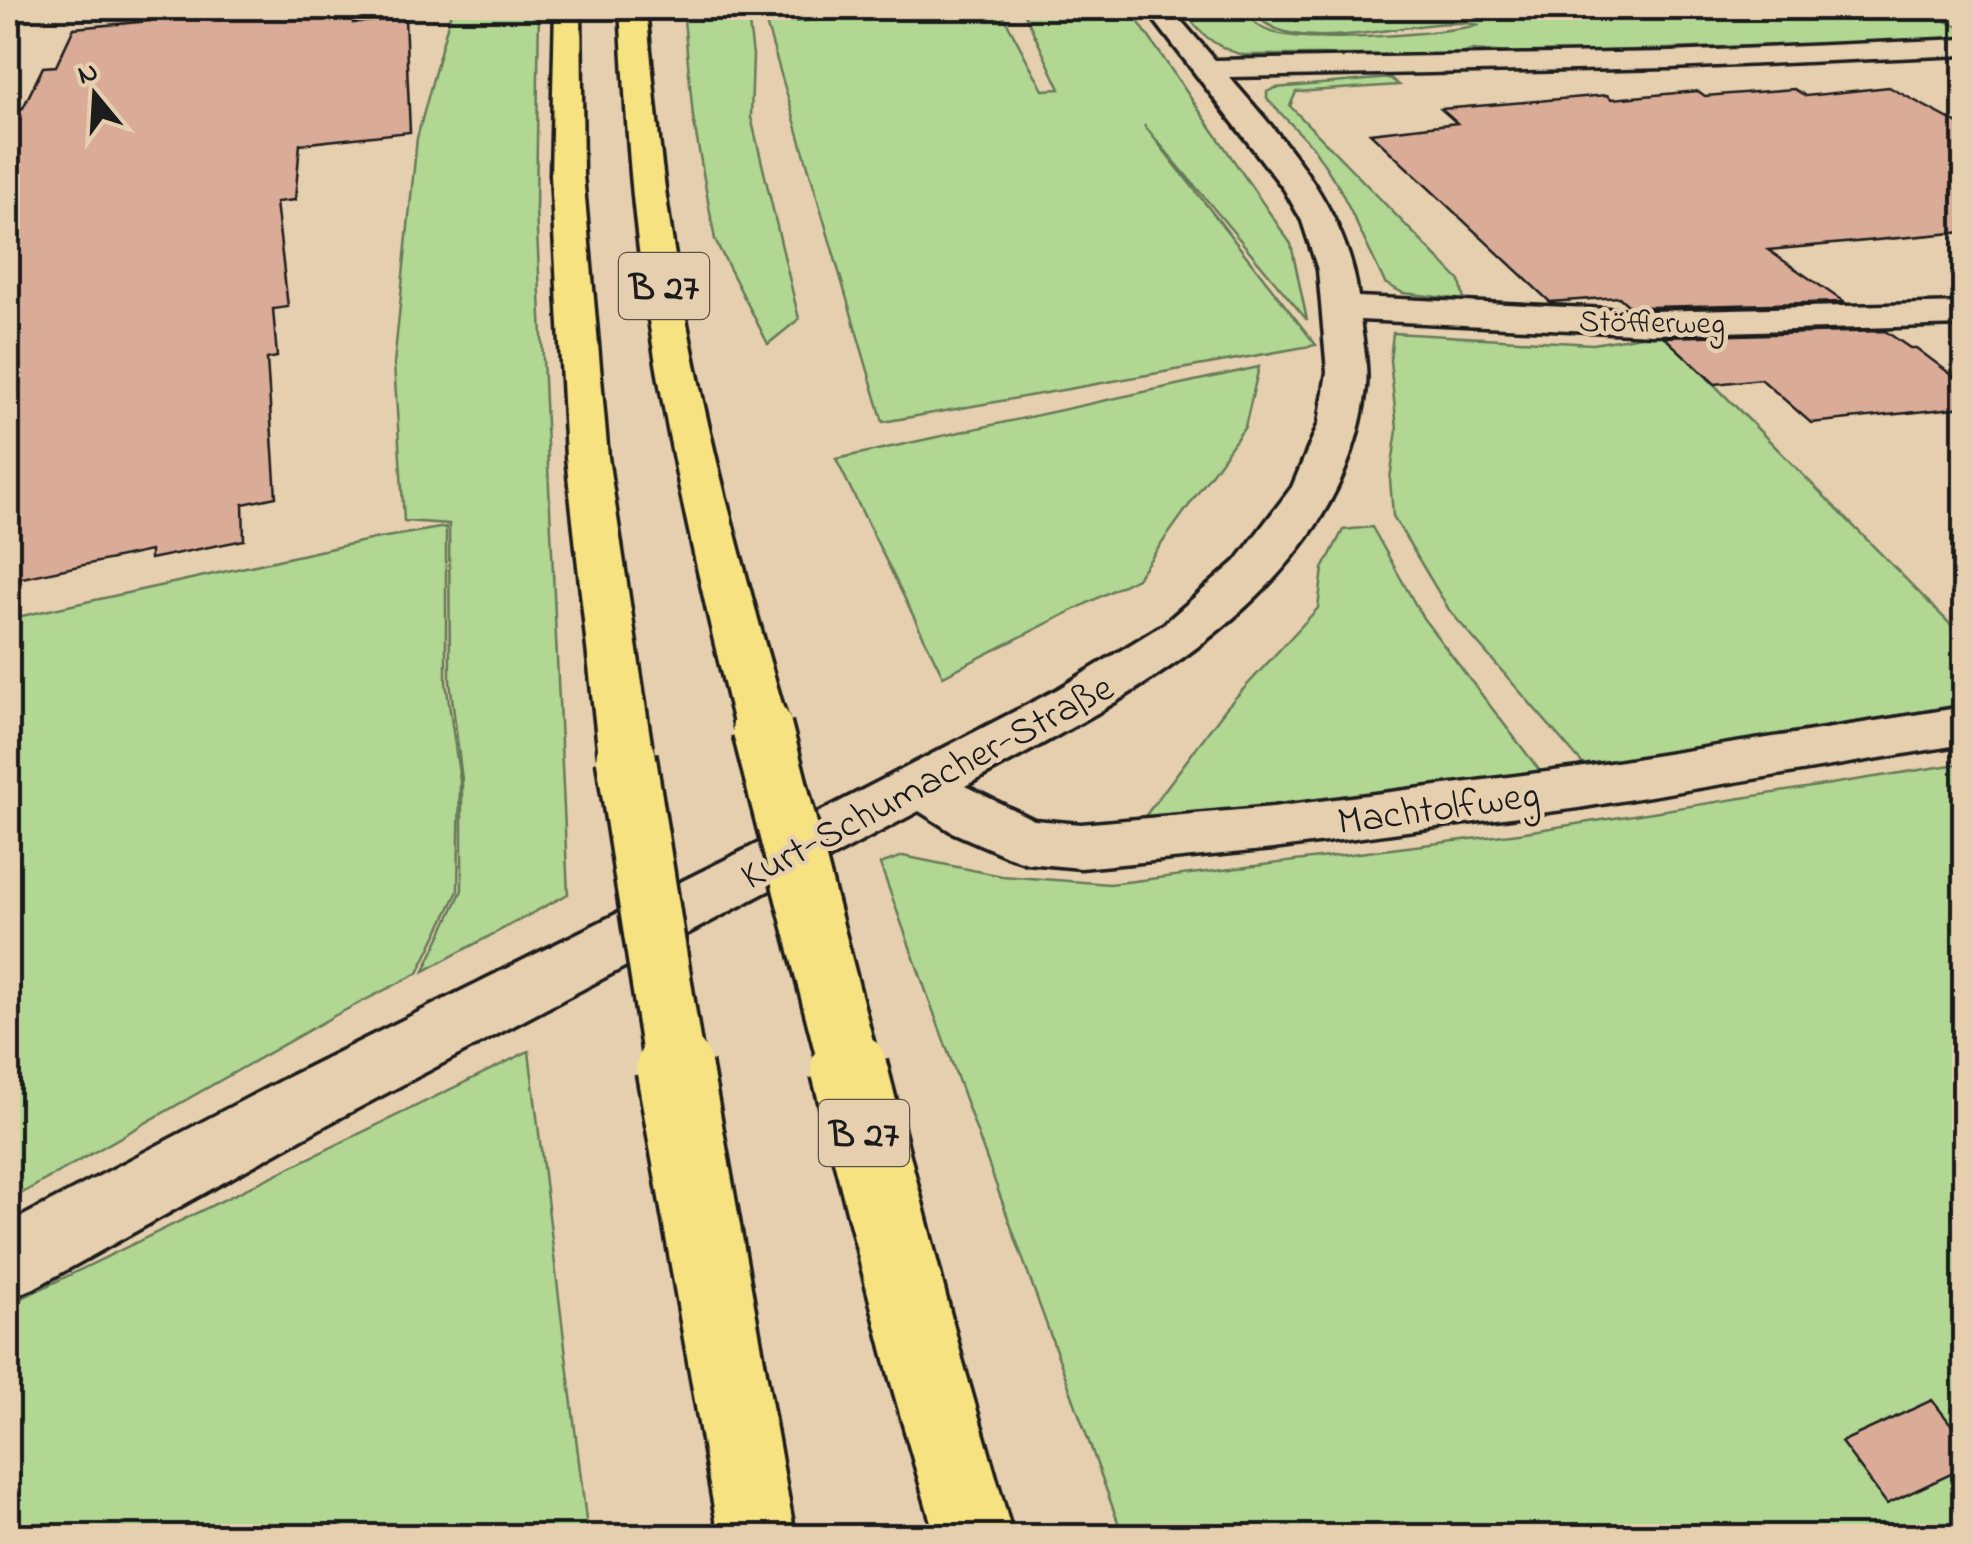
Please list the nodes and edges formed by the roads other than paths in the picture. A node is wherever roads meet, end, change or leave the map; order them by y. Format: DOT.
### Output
graph roads {
  1 [pos="568,8"];
  2 [pos="633,8"];
  3 [pos="1158,8"];
  4 [pos="1964,47"];
  5 [pos="1204,69"];
  6 [pos="1340,307"];
  7 [pos="1964,314"];
  8 [pos="1964,726"];
  9 [pos="922,786"];
  10 [pos="8,1263"];
  11 [pos="756,1536"];
  12 [pos="974,1536"];
  1 -- 11 [label="highway, B 27, bridge"];
  2 -- 12 [label="highway, B 27, bridge"];
  3 -- 5 [label="street, Kurt-Schumacher-Straße"];
  4 -- 5 [label="street"];
  5 -- 6 [label="street, Kurt-Schumacher-Straße"];
  6 -- 7 [label="street, Stöfflerweg"];
  6 -- 9 [label="street, Kurt-Schumacher-Straße"];
  8 -- 9 [label="street, Machtolfweg"];
  9 -- 10 [label="street, Kurt-Schumacher-Straße"];
}
